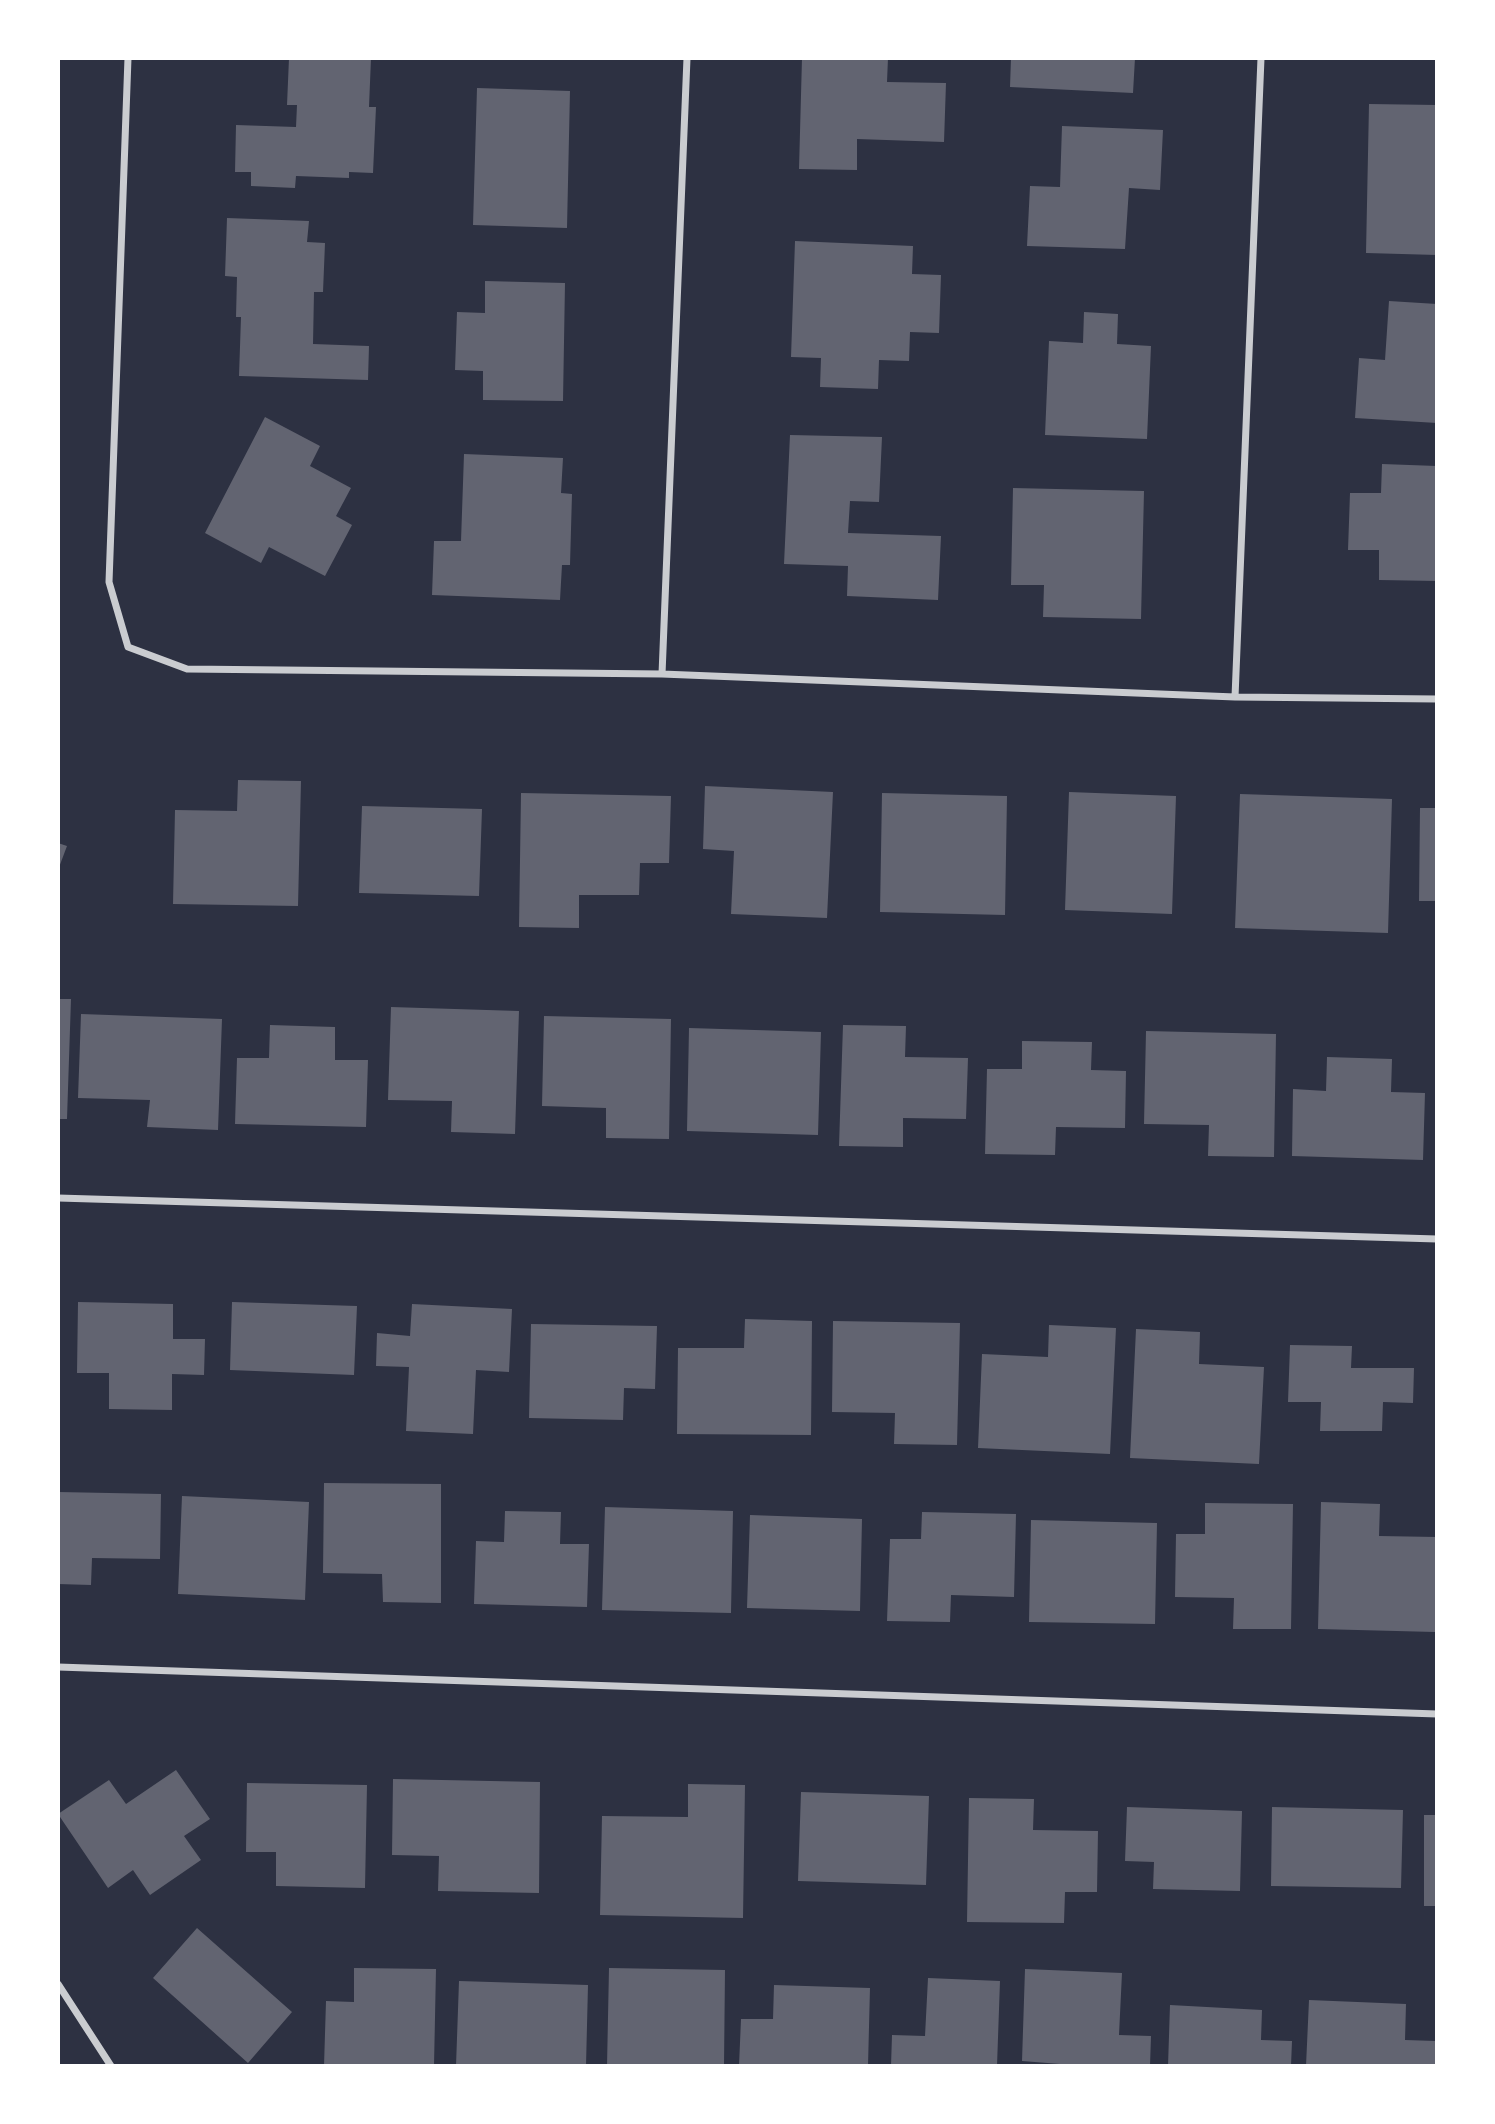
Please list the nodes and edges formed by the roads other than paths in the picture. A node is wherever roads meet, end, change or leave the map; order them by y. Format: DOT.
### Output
graph roads {
  1 [pos="128,58"];
  2 [pos="687,58"];
  3 [pos="1261,58"];
  4 [pos="662,674"];
  5 [pos="1236,697"];
  6 [pos="1437,699"];
  7 [pos="58,1198"];
  8 [pos="1437,1239"];
  9 [pos="58,1667"];
  10 [pos="1437,1714"];
  11 [pos="58,1984"];
  12 [pos="111,2066"];
  1 -- 4 [label="street"];
  2 -- 4 [label="street"];
  3 -- 5 [label="street"];
  4 -- 5 [label="street"];
  5 -- 6 [label="street"];
  7 -- 8 [label="street"];
  9 -- 10 [label="street"];
  11 -- 12 [label="street"];
}
